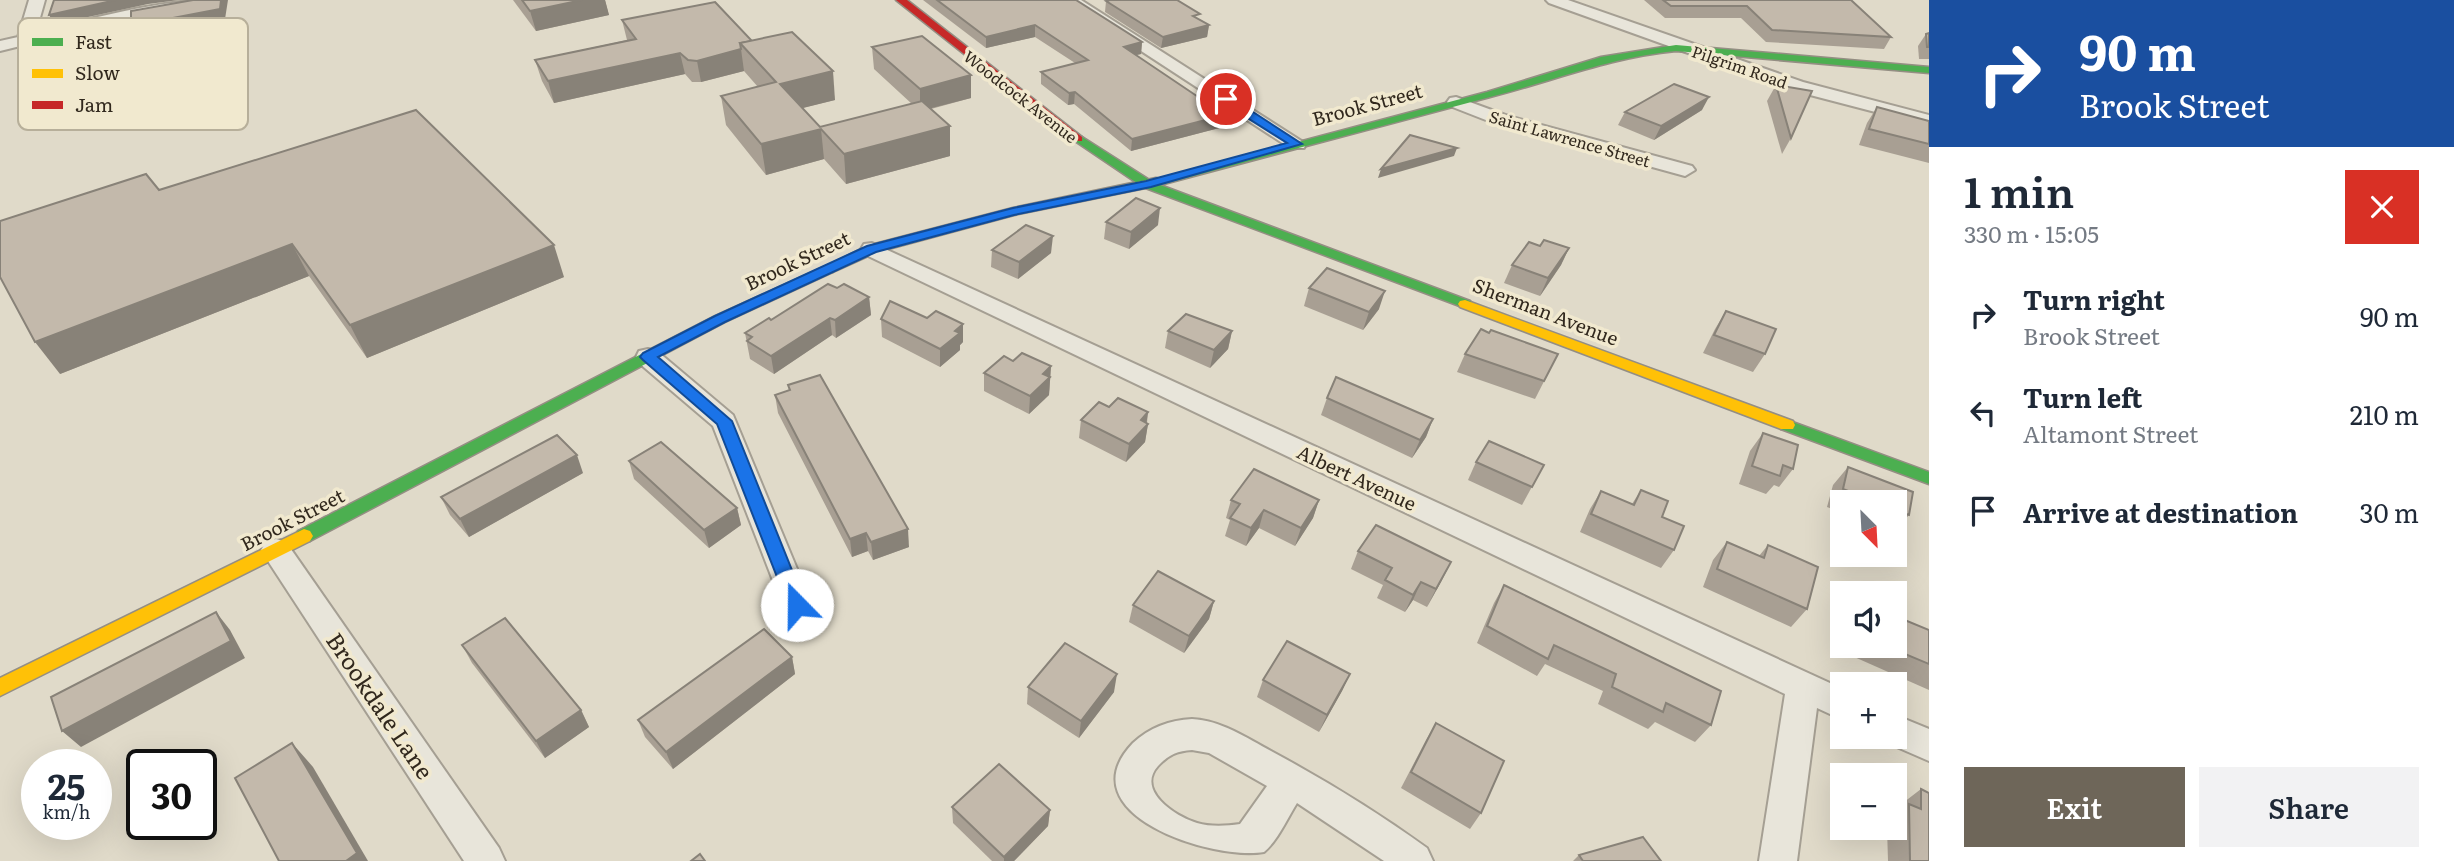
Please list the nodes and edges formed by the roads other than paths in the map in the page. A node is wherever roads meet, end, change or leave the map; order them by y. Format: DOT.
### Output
graph roads {
  1 [pos="37,0"];
  2 [pos="210,0"];
  3 [pos="901,0"];
  4 [pos="1554,0"];
  5 [pos="1112,3"];
  6 [pos="1078,4"];
  7 [pos="32,18"];
  8 [pos="113,18"];
  9 [pos="18,40"];
  10 [pos="0,46"];
  11 [pos="1693,50"];
  12 [pos="1929,70"];
  13 [pos="1456,102"];
  14 [pos="1929,121"];
  15 [pos="1297,144"];
  16 [pos="1685,170"];
  17 [pos="1147,184"];
  18 [pos="872,249"];
  19 [pos="648,357"];
  20 [pos="1929,478"];
  21 [pos="276,550"];
  22 [pos="797,605"];
  23 [pos="1803,686"];
  24 [pos="0,687"];
  25 [pos="1830,699"];
  26 [pos="1907,735"];
  27 [pos="1929,745"];
  28 [pos="1291,780"];
  29 [pos="485,861"];
  30 [pos="1414,861"];
  31 [pos="1778,861"];
  1 -- 7 [label="street"];
  2 -- 8 [label="street"];
  3 -- 17 [label="street, Woodcock Avenue"];
  4 -- 11 [label="street, Pilgrim Road"];
  5 -- 6 [label="street"];
  6 -- 15 [label="street"];
  9 -- 10 [label="street"];
  11 -- 12 [label="street, Brook Street"];
  11 -- 13 [label="street, Brook Street"];
  11 -- 14 [label="street, Pilgrim Road"];
  13 -- 15 [label="street, Brook Street"];
  13 -- 16 [label="street, Saint Lawrence Street"];
  15 -- 17 [label="street, Brook Street"];
  17 -- 18 [label="street, Brook Street"];
  17 -- 20 [label="street, Sherman Avenue"];
  18 -- 19 [label="street, Brook Street"];
  18 -- 23 [label="street, Albert Avenue"];
  19 -- 21 [label="street, Brook Street"];
  19 -- 22 [label="street"];
  21 -- 24 [label="street, Brook Street"];
  21 -- 29 [label="street, Brookdale Lane"];
  23 -- 25 [label="street, Albert Avenue"];
  23 -- 31 [label="street"];
  26 -- 27 [label="street"];
  28 -- 30 [label="street"];
}
